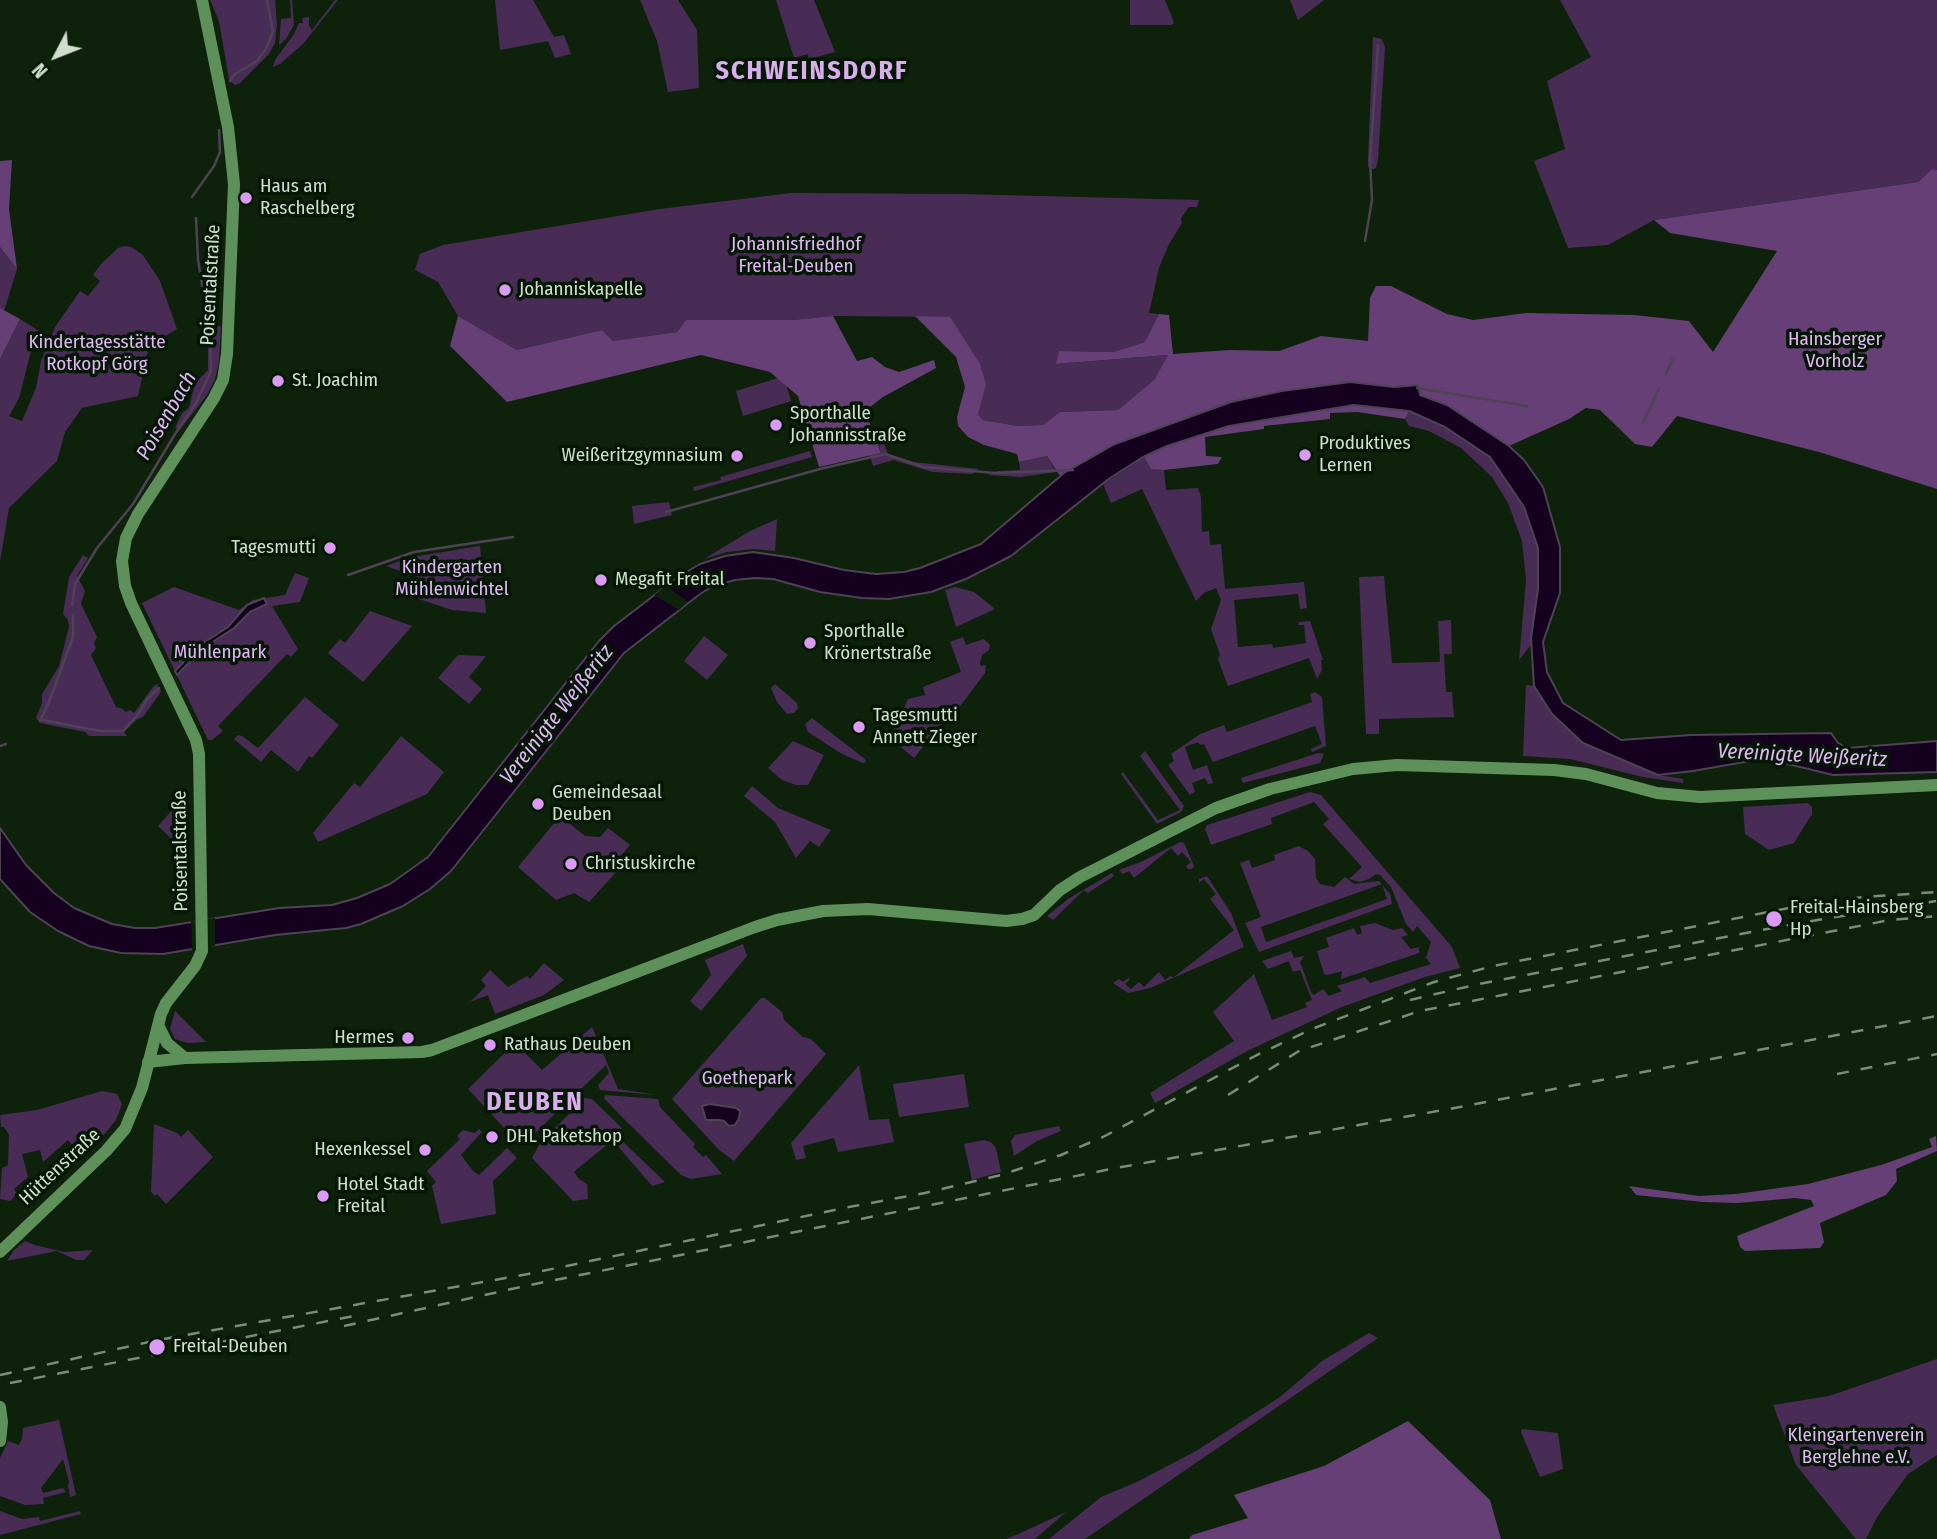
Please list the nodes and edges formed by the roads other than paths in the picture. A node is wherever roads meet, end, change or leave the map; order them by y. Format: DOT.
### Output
graph roads {
  1 [pos="202,0"];
  2 [pos="1937,785"];
  3 [pos="158,1025"];
  4 [pos="185,1058"];
  5 [pos="148,1062"];
  6 [pos="0,1252"];
  7 [pos="0,1407"];
  8 [pos="0,1441"];
  1 -- 3 [label="main road, Poisentalstraße"];
  2 -- 4 [label="main road"];
  3 -- 4 [label="main road"];
  3 -- 5 [label="main road, Poisentalstraße"];
  4 -- 5 [label="main road"];
  5 -- 6 [label="main road, Hüttenstraße"];
  7 -- 8 [label="main road"];
}
